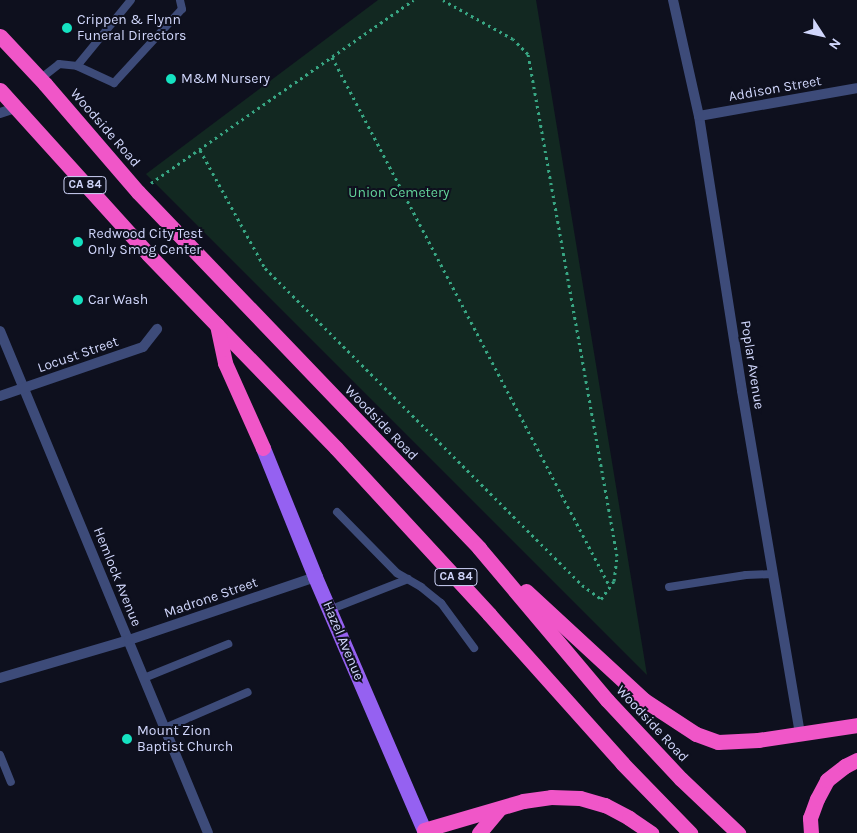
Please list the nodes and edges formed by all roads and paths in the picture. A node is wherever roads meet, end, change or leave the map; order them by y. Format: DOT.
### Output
graph roads {
  1 [pos="131,0"];
  2 [pos="180,0"];
  3 [pos="413,0"];
  4 [pos="442,0"];
  5 [pos="673,0"];
  6 [pos="0,36"];
  7 [pos="332,57"];
  8 [pos="77,66"];
  9 [pos="40,79"];
  10 [pos="857,88"];
  11 [pos="0,90"];
  12 [pos="16,108"];
  13 [pos="0,113"];
  14 [pos="699,116"];
  15 [pos="200,150"];
  16 [pos="138,192"];
  17 [pos="217,325"];
  18 [pos="158,329"];
  19 [pos="0,331"];
  20 [pos="24,388"];
  21 [pos="0,396"];
  22 [pos="263,448"];
  23 [pos="337,512"];
  24 [pos="479,548"];
  25 [pos="773,574"];
  26 [pos="315,577"];
  27 [pos="408,579"];
  28 [pos="610,587"];
  29 [pos="669,587"];
  30 [pos="329,610"];
  31 [pos="129,640"];
  32 [pos="228,644"];
  33 [pos="474,648"];
  34 [pos="0,678"];
  35 [pos="144,678"];
  36 [pos="248,692"];
  37 [pos="857,725"];
  38 [pos="165,728"];
  39 [pos="800,734"];
  40 [pos="0,755"];
  41 [pos="857,760"];
  42 [pos="11,782"];
  43 [pos="500,808"];
  44 [pos="421,832"];
  45 [pos="208,833"];
  46 [pos="479,833"];
  47 [pos="651,833"];
  48 [pos="690,833"];
  49 [pos="738,833"];
  50 [pos="811,833"];
  1 -- 8 [label="lane"];
  2 -- 8 [label="lane"];
  3 -- 7 [label="path"];
  4 -- 28 [label="path"];
  5 -- 14 [label="street, Poplar Avenue"];
  6 -- 9 [label="highway, Woodside Road / CA 84"];
  7 -- 15 [label="path"];
  7 -- 28 [label="path"];
  8 -- 9 [label="lane"];
  9 -- 16 [label="highway, Woodside Road / CA 84"];
  10 -- 14 [label="street, Addison Street"];
  11 -- 12 [label="highway, CA 84"];
  12 -- 13 [label="street"];
  12 -- 17 [label="highway, CA 84"];
  14 -- 25 [label="street, Poplar Avenue"];
  15 -- 16 [label="path"];
  15 -- 28 [label="path"];
  16 -- 24 [label="highway, Woodside Road / CA 84"];
  17 -- 22 [label="highway"];
  17 -- 48 [label="highway, CA 84"];
  18 -- 20 [label="street, Locust Street"];
  19 -- 20 [label="street, Hemlock Avenue"];
  20 -- 21 [label="street, Locust Street"];
  20 -- 31 [label="street, Hemlock Avenue"];
  22 -- 26 [label="main road, Hazel Avenue"];
  23 -- 27 [label="lane"];
  24 -- 39 [label="highway"];
  24 -- 49 [label="highway, Woodside Road / CA 84"];
  25 -- 29 [label="lane"];
  25 -- 39 [label="street, Poplar Avenue"];
  26 -- 30 [label="main road, Hazel Avenue"];
  26 -- 31 [label="street, Madrone Street"];
  27 -- 30 [label="lane"];
  27 -- 33 [label="lane"];
  30 -- 44 [label="main road, Hazel Avenue"];
  31 -- 34 [label="street, Madrone Street"];
  31 -- 35 [label="street, Hemlock Avenue"];
  32 -- 35 [label="lane"];
  35 -- 38 [label="street, Hemlock Avenue"];
  36 -- 38 [label="lane"];
  37 -- 39 [label="highway"];
  38 -- 45 [label="street, Hemlock Avenue"];
  40 -- 42 [label="lane"];
  41 -- 50 [label="highway"];
  43 -- 44 [label="highway"];
  43 -- 46 [label="highway"];
  43 -- 47 [label="highway"];
}
